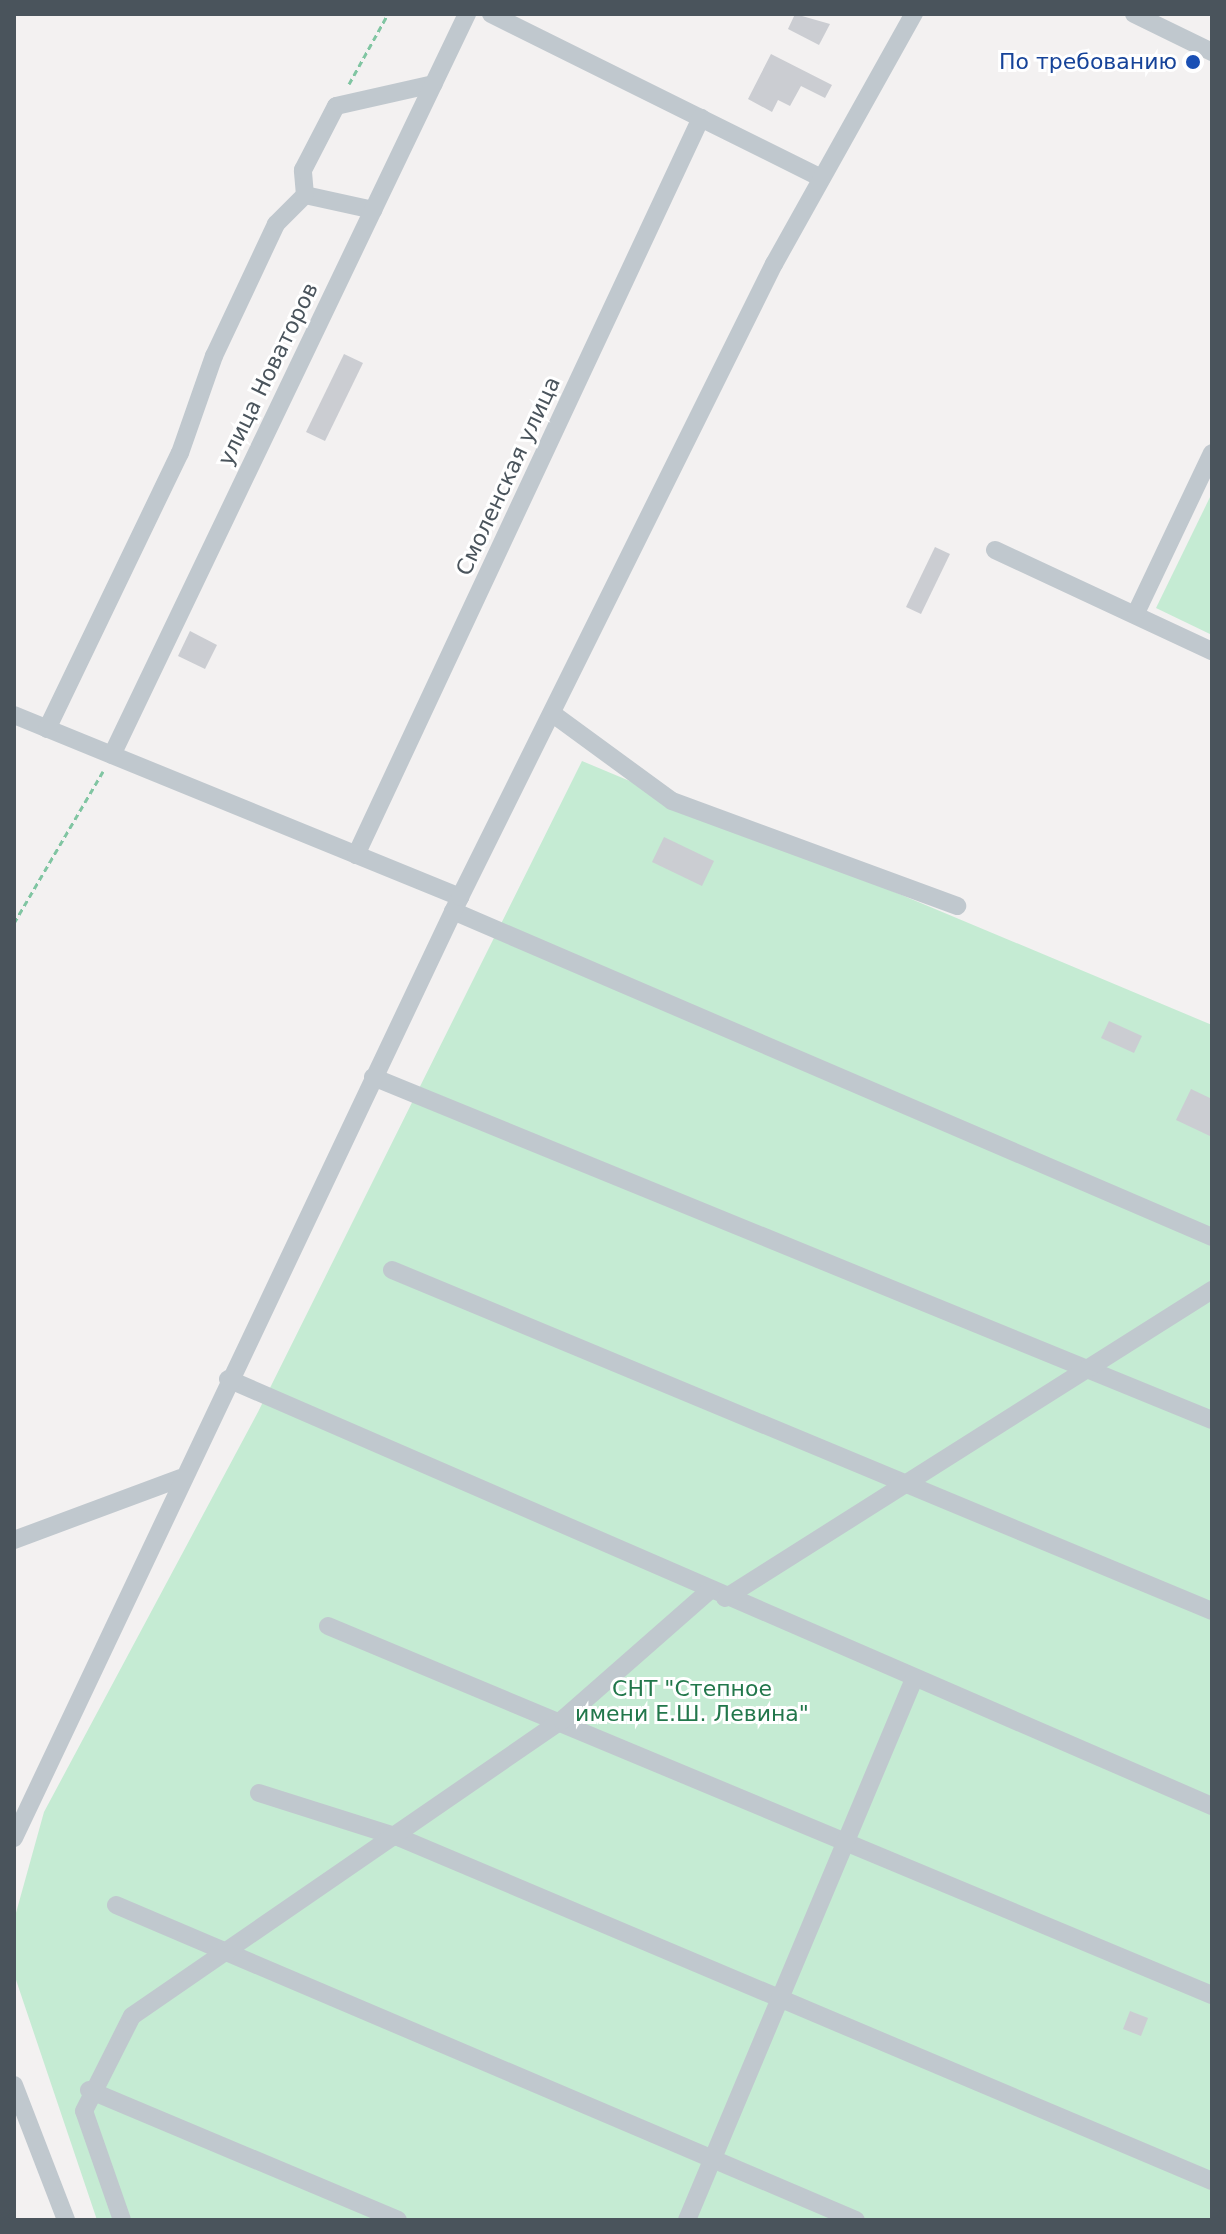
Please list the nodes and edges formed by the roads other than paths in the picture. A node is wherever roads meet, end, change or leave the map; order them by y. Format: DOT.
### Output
graph roads {
  1 [pos="467,14"];
  2 [pos="491,14"];
  3 [pos="914,14"];
  4 [pos="1134,14"];
  5 [pos="1212,52"];
  6 [pos="434,84"];
  7 [pos="701,118"];
  8 [pos="822,178"];
  9 [pos="305,195"];
  10 [pos="373,210"];
  11 [pos="1212,453"];
  12 [pos="995,550"];
  13 [pos="1136,613"];
  14 [pos="1212,651"];
  15 [pos="553,714"];
  16 [pos="14,715"];
  17 [pos="47,729"];
  18 [pos="112,755"];
  19 [pos="356,855"];
  20 [pos="456,904"];
  21 [pos="957,906"];
  22 [pos="373,1077"];
  23 [pos="1212,1237"];
  24 [pos="392,1270"];
  25 [pos="1212,1290"];
  26 [pos="1087,1367"];
  27 [pos="228,1379"];
  28 [pos="1212,1420"];
  29 [pos="181,1478"];
  30 [pos="901,1482"];
  31 [pos="14,1540"];
  32 [pos="717,1594"];
  33 [pos="1212,1611"];
  34 [pos="328,1626"];
  35 [pos="914,1679"];
  36 [pos="562,1720"];
  37 [pos="259,1793"];
  38 [pos="1212,1806"];
  39 [pos="398,1837"];
  40 [pos="14,1838"];
  41 [pos="847,1839"];
  42 [pos="116,1905"];
  43 [pos="219,1953"];
  44 [pos="1212,1995"];
  45 [pos="780,1998"];
  46 [pos="14,2085"];
  47 [pos="89,2090"];
  48 [pos="712,2160"];
  49 [pos="1212,2181"];
  50 [pos="66,2220"];
  51 [pos="122,2220"];
  52 [pos="398,2220"];
  53 [pos="687,2220"];
  54 [pos="856,2220"];
  1 -- 6 [label="street, улица Новаторов"];
  2 -- 7 [label="street"];
  3 -- 8 [label="street"];
  4 -- 5 [label="street"];
  6 -- 9 [label="street"];
  6 -- 10 [label="street, улица Новаторов"];
  7 -- 8 [label="street"];
  7 -- 19 [label="street, Смоленская улица"];
  8 -- 15 [label="street"];
  9 -- 10 [label="street"];
  9 -- 17 [label="street"];
  10 -- 18 [label="street, улица Новаторов"];
  11 -- 13 [label="street"];
  12 -- 13 [label="street"];
  13 -- 14 [label="street"];
  15 -- 20 [label="street"];
  15 -- 21 [label="street"];
  16 -- 17 [label="street"];
  17 -- 18 [label="street"];
  18 -- 19 [label="street"];
  19 -- 20 [label="street"];
  20 -- 22 [label="street"];
  20 -- 23 [label="street"];
  22 -- 26 [label="street"];
  22 -- 27 [label="street"];
  24 -- 30 [label="street"];
  25 -- 26 [label="street"];
  26 -- 28 [label="street"];
  26 -- 30 [label="street"];
  27 -- 29 [label="street"];
  27 -- 32 [label="street"];
  29 -- 31 [label="street"];
  29 -- 40 [label="street"];
  30 -- 32 [label="street"];
  30 -- 33 [label="street"];
  32 -- 35 [label="street"];
  32 -- 36 [label="street"];
  34 -- 36 [label="street"];
  35 -- 38 [label="street"];
  35 -- 41 [label="street"];
  36 -- 39 [label="street"];
  36 -- 41 [label="street"];
  37 -- 39 [label="street"];
  39 -- 43 [label="street"];
  39 -- 45 [label="street"];
  41 -- 44 [label="street"];
  41 -- 45 [label="street"];
  42 -- 43 [label="street"];
  43 -- 47 [label="street"];
  43 -- 48 [label="street"];
  45 -- 48 [label="street"];
  45 -- 49 [label="street"];
  46 -- 50 [label="street"];
  47 -- 51 [label="street"];
  47 -- 52 [label="street"];
  48 -- 53 [label="street"];
  48 -- 54 [label="street"];
}
